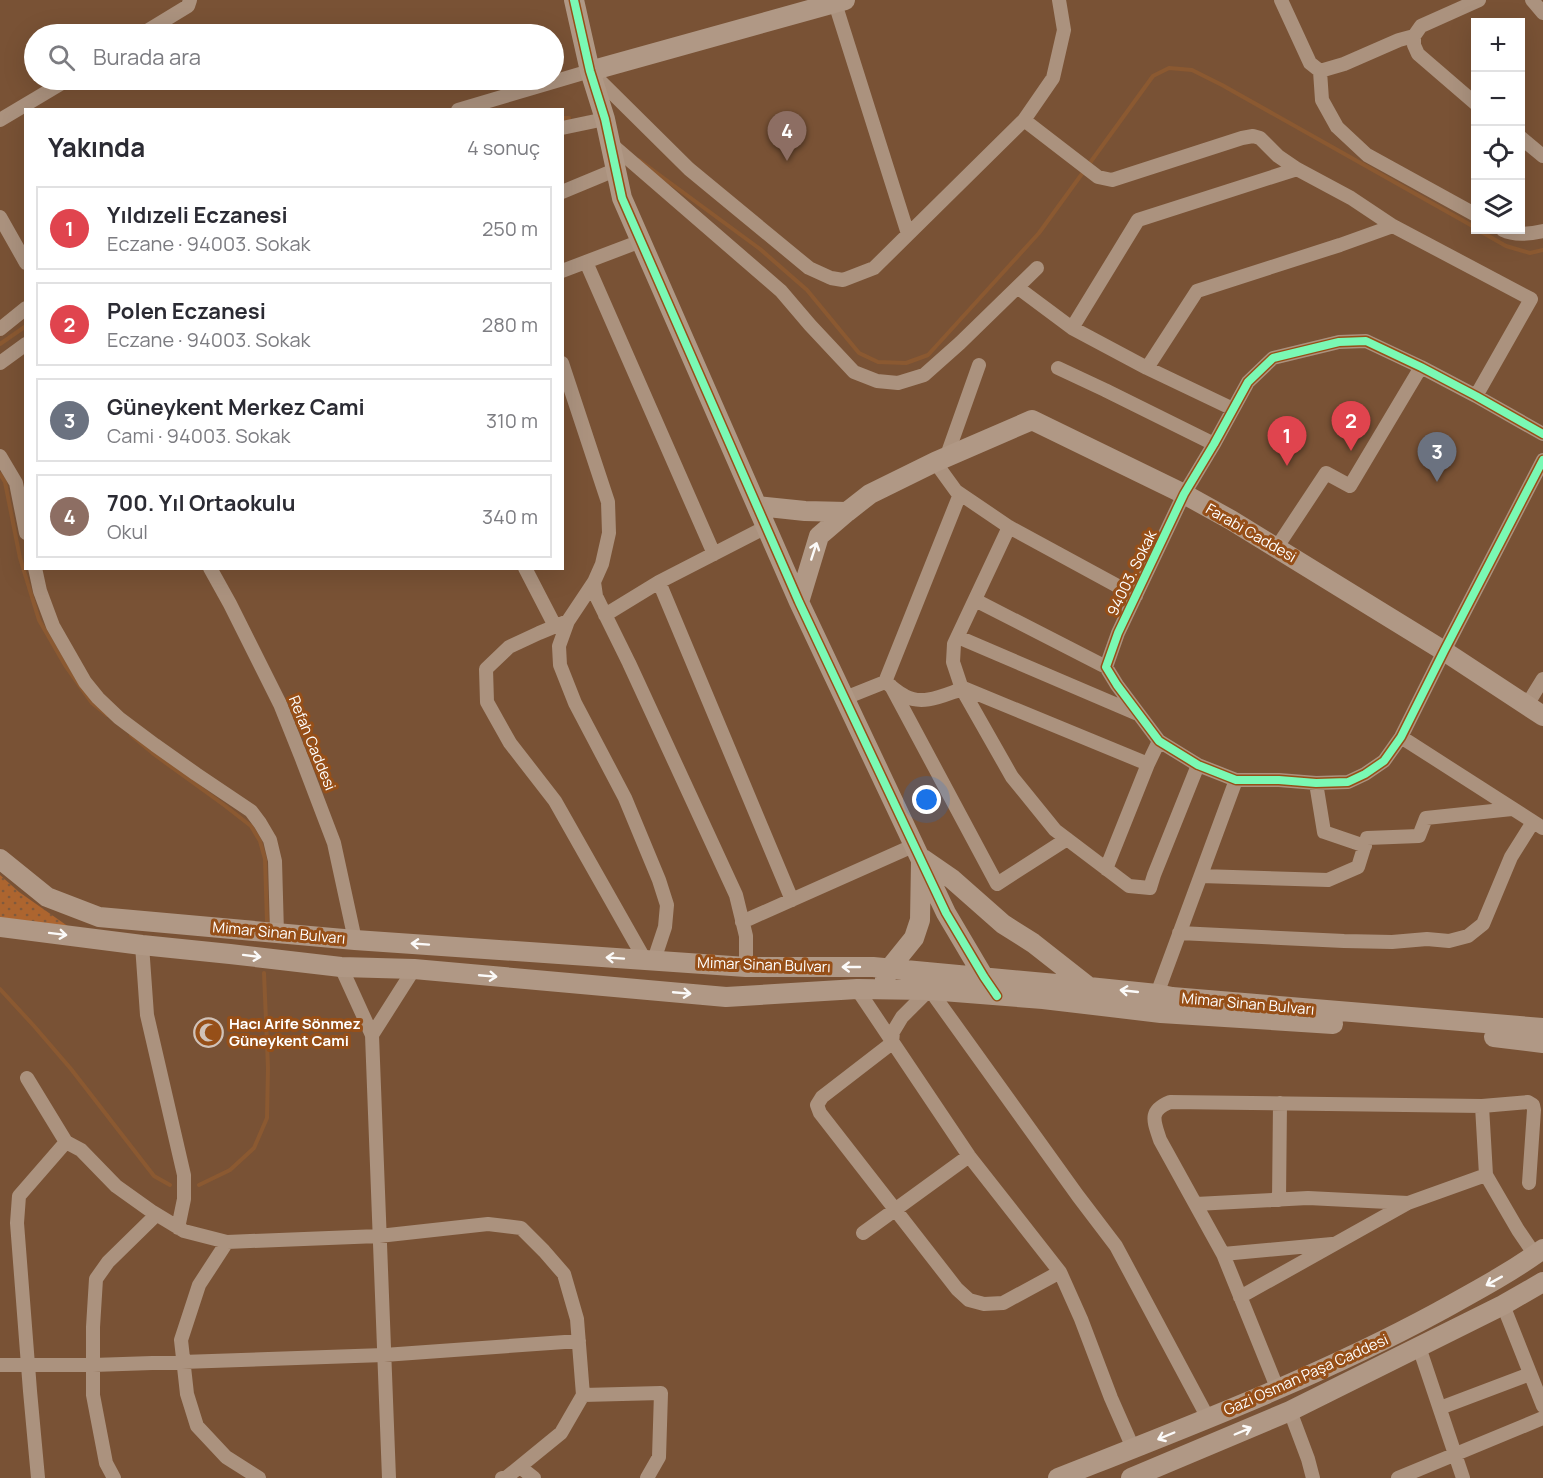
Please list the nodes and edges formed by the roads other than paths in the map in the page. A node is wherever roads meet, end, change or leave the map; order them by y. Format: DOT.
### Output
graph roads {
  1 [pos="190,0"];
  2 [pos="574,0"];
  3 [pos="1059,0"];
  4 [pos="1281,0"];
  5 [pos="1479,0"];
  6 [pos="1532,0"];
  7 [pos="838,1"];
  8 [pos="1543,13"];
  9 [pos="158,24"];
  10 [pos="1414,36"];
  11 [pos="1320,70"];
  12 [pos="590,71"];
  13 [pos="564,79"];
  14 [pos="50,90"];
  15 [pos="526,90"];
  16 [pos="1471,100"];
  17 [pos="465,108"];
  18 [pos="605,119"];
  19 [pos="0,120"];
  20 [pos="1024,120"];
  21 [pos="564,128"];
  22 [pos="1525,140"];
  23 [pos="610,143"];
  24 [pos="1543,156"];
  25 [pos="1297,169"];
  26 [pos="615,170"];
  27 [pos="564,191"];
  28 [pos="1471,211"];
  29 [pos="0,217"];
  30 [pos="1394,226"];
  31 [pos="1543,231"];
  32 [pos="908,234"];
  33 [pos="1525,234"];
  34 [pos="641,241"];
  35 [pos="24,259"];
  36 [pos="586,262"];
  37 [pos="1036,268"];
  38 [pos="564,270"];
  39 [pos="1021,290"];
  40 [pos="24,310"];
  41 [pos="1072,328"];
  42 [pos="0,330"];
  43 [pos="24,345"];
  44 [pos="0,363"];
  45 [pos="979,365"];
  46 [pos="1421,367"];
  47 [pos="1058,368"];
  48 [pos="1148,368"];
  49 [pos="564,369"];
  50 [pos="1476,396"];
  51 [pos="1233,409"];
  52 [pos="1543,434"];
  53 [pos="1214,444"];
  54 [pos="0,456"];
  55 [pos="940,460"];
  56 [pos="1543,460"];
  57 [pos="960,494"];
  58 [pos="1184,494"];
  59 [pos="758,506"];
  60 [pos="847,512"];
  61 [pos="24,523"];
  62 [pos="766,527"];
  63 [pos="1009,527"];
  64 [pos="1277,547"];
  65 [pos="714,554"];
  66 [pos="35,570"];
  67 [pos="211,570"];
  68 [pos="526,570"];
  69 [pos="594,582"];
  70 [pos="659,582"];
  71 [pos="1136,596"];
  72 [pos="975,600"];
  73 [pos="799,602"];
  74 [pos="605,615"];
  75 [pos="568,621"];
  76 [pos="555,626"];
  77 [pos="958,637"];
  78 [pos="1444,651"];
  79 [pos="1106,667"];
  80 [pos="1543,679"];
  81 [pos="888,684"];
  82 [pos="962,688"];
  83 [pos="845,698"];
  84 [pos="1527,705"];
  85 [pos="1139,714"];
  86 [pos="1543,716"];
  87 [pos="1401,737"];
  88 [pos="1160,741"];
  89 [pos="1148,764"];
  90 [pos="1198,765"];
  91 [pos="1236,780"];
  92 [pos="1316,783"];
  93 [pos="1512,809"];
  94 [pos="1538,825"];
  95 [pos="1067,839"];
  96 [pos="1365,846"];
  97 [pos="918,851"];
  98 [pos="0,859"];
  99 [pos="1106,869"];
  100 [pos="1201,876"];
  101 [pos="792,900"];
  102 [pos="742,922"];
  103 [pos="0,927"];
  104 [pos="277,933"];
  105 [pos="1179,933"];
  106 [pos="355,940"];
  107 [pos="142,945"];
  108 [pos="649,960"];
  109 [pos="341,967"];
  110 [pos="746,967"];
  111 [pos="414,969"];
  112 [pos="889,969"];
  113 [pos="942,974"];
  114 [pos="984,977"];
  115 [pos="1089,987"];
  116 [pos="857,989"];
  117 [pos="881,989"];
  118 [pos="930,990"];
  119 [pos="1157,994"];
  120 [pos="997,996"];
  121 [pos="1543,1028"];
  122 [pos="372,1035"];
  123 [pos="892,1043"];
  124 [pos="1543,1043"];
  125 [pos="27,1078"];
  126 [pos="1280,1103"];
  127 [pos="1482,1106"];
  128 [pos="66,1142"];
  129 [pos="969,1156"];
  130 [pos="1486,1175"];
  131 [pos="1529,1183"];
  132 [pos="1279,1200"];
  133 [pos="1408,1203"];
  134 [pos="1196,1204"];
  135 [pos="895,1210"];
  136 [pos="156,1215"];
  137 [pos="178,1228"];
  138 [pos="863,1233"];
  139 [pos="380,1236"];
  140 [pos="227,1242"];
  141 [pos="1338,1243"];
  142 [pos="1539,1252"];
  143 [pos="1223,1254"];
  144 [pos="1060,1272"];
  145 [pos="1540,1289"];
  146 [pos="1240,1298"];
  147 [pos="1503,1305"];
  148 [pos="579,1341"];
  149 [pos="1419,1347"];
  150 [pos="384,1355"];
  151 [pos="183,1362"];
  152 [pos="0,1365"];
  153 [pos="93,1365"];
  154 [pos="28,1366"];
  155 [pos="1530,1374"];
  156 [pos="1278,1390"];
  157 [pos="583,1395"];
  158 [pos="1543,1406"];
  159 [pos="1440,1408"];
  160 [pos="1290,1412"];
  161 [pos="1208,1418"];
  162 [pos="1543,1418"];
  163 [pos="1133,1448"];
  164 [pos="1455,1455"];
  165 [pos="520,1467"];
  166 [pos="1404,1477"];
  167 [pos="38,1478"];
  168 [pos="114,1478"];
  169 [pos="259,1478"];
  170 [pos="388,1478"];
  171 [pos="502,1478"];
  172 [pos="534,1478"];
  173 [pos="647,1478"];
  174 [pos="1059,1478"];
  175 [pos="1131,1478"];
  176 [pos="1313,1478"];
  177 [pos="1463,1478"];
  1 -- 9 [label="street"];
  2 -- 12 [label="main road"];
  3 -- 20 [label="street"];
  4 -- 11 [label="street"];
  5 -- 10 [label="street"];
  6 -- 8 [label="street"];
  7 -- 12 [label="main road"];
  7 -- 32 [label="street"];
  10 -- 11 [label="street"];
  10 -- 16 [label="street"];
  11 -- 28 [label="street"];
  12 -- 13 [label="street"];
  12 -- 18 [label="main road"];
  12 -- 32 [label="street"];
  14 -- 19 [label="street"];
  15 -- 17 [label="street"];
  18 -- 21 [label="street"];
  18 -- 23 [label="main road"];
  20 -- 25 [label="street"];
  20 -- 32 [label="street"];
  22 -- 24 [label="street"];
  23 -- 26 [label="main road"];
  23 -- 37 [label="street"];
  25 -- 30 [label="street"];
  25 -- 41 [label="street"];
  26 -- 27 [label="street"];
  26 -- 34 [label="main road"];
  29 -- 35 [label="street"];
  30 -- 48 [label="street"];
  30 -- 50 [label="street"];
  31 -- 33 [label="street"];
  34 -- 36 [label="street"];
  34 -- 59 [label="main road"];
  36 -- 38 [label="street"];
  36 -- 65 [label="street"];
  39 -- 41 [label="street"];
  40 -- 42 [label="street"];
  41 -- 48 [label="street"];
  43 -- 44 [label="street"];
  45 -- 55 [label="street"];
  46 -- 50 [label="street, 94003. Sokak"];
  46 -- 51 [label="street, 94003. Sokak"];
  46 -- 64 [label="street"];
  47 -- 53 [label="street"];
  48 -- 51 [label="street"];
  49 -- 69 [label="street"];
  50 -- 52 [label="street, 94003. Sokak"];
  51 -- 53 [label="street, 94003. Sokak"];
  53 -- 58 [label="street, 94003. Sokak"];
  54 -- 61 [label="street"];
  55 -- 57 [label="street"];
  55 -- 58 [label="main road, Farabi Caddesi"];
  55 -- 60 [label="main road, Farabi Caddesi"];
  56 -- 78 [label="street"];
  57 -- 63 [label="street"];
  57 -- 81 [label="street"];
  58 -- 64 [label="main road, Farabi Caddesi"];
  58 -- 71 [label="street, 94003. Sokak"];
  59 -- 60 [label="main road"];
  59 -- 62 [label="main road"];
  73 -- 60 [label="main road, Farabi Caddesi, one-way"];
  62 -- 65 [label="street"];
  62 -- 73 [label="main road"];
  63 -- 71 [label="street"];
  63 -- 72 [label="street"];
  64 -- 78 [label="main road, Farabi Caddesi"];
  65 -- 70 [label="street"];
  66 -- 104 [label="street"];
  67 -- 106 [label="street, Refah Caddesi"];
  68 -- 76 [label="street"];
  69 -- 74 [label="street"];
  69 -- 75 [label="street"];
  70 -- 74 [label="street"];
  70 -- 101 [label="street"];
  71 -- 79 [label="street, 94003. Sokak"];
  72 -- 77 [label="street"];
  72 -- 79 [label="street"];
  73 -- 83 [label="main road"];
  74 -- 102 [label="street"];
  75 -- 76 [label="street"];
  75 -- 108 [label="street"];
  76 -- 108 [label="street"];
  77 -- 82 [label="street"];
  77 -- 85 [label="street"];
  78 -- 84 [label="main road, Farabi Caddesi"];
  78 -- 87 [label="street"];
  79 -- 85 [label="street"];
  80 -- 84 [label="street"];
  81 -- 82 [label="street"];
  81 -- 83 [label="street"];
  81 -- 95 [label="street"];
  82 -- 89 [label="street"];
  82 -- 95 [label="street"];
  83 -- 97 [label="main road"];
  84 -- 86 [label="main road, Farabi Caddesi"];
  85 -- 88 [label="street"];
  87 -- 92 [label="street"];
  87 -- 93 [label="street"];
  88 -- 89 [label="street"];
  88 -- 90 [label="street"];
  89 -- 99 [label="street"];
  90 -- 91 [label="street"];
  90 -- 99 [label="street"];
  91 -- 92 [label="street"];
  91 -- 100 [label="street"];
  92 -- 96 [label="street"];
  93 -- 94 [label="street"];
  93 -- 96 [label="street"];
  94 -- 105 [label="street"];
  95 -- 99 [label="street"];
  96 -- 100 [label="street"];
  97 -- 101 [label="street"];
  97 -- 112 [label="main road"];
  97 -- 114 [label="main road"];
  97 -- 115 [label="main road"];
  98 -- 104 [label="main road, Mimar Sinan Bulvarı"];
  100 -- 105 [label="street"];
  101 -- 102 [label="street"];
  102 -- 110 [label="street"];
  103 -- 107 [label="main road, Mimar Sinan Bulvarı, one-way"];
  104 -- 106 [label="main road, Mimar Sinan Bulvarı"];
  105 -- 119 [label="street"];
  108 -- 106 [label="main road, Mimar Sinan Bulvarı, one-way"];
  107 -- 109 [label="main road, Mimar Sinan Bulvarı, one-way"];
  107 -- 137 [label="street"];
  108 -- 110 [label="main road, Mimar Sinan Bulvarı"];
  109 -- 111 [label="main road, Mimar Sinan Bulvarı"];
  109 -- 122 [label="street"];
  112 -- 110 [label="main road, Mimar Sinan Bulvarı, one-way"];
  111 -- 116 [label="main road, Mimar Sinan Bulvarı, one-way"];
  111 -- 122 [label="street"];
  112 -- 113 [label="main road, Mimar Sinan Bulvarı"];
  112 -- 117 [label="main road"];
  113 -- 114 [label="main road, Mimar Sinan Bulvarı"];
  113 -- 118 [label="street"];
  114 -- 115 [label="main road, Mimar Sinan Bulvarı"];
  114 -- 120 [label="main road"];
  119 -- 115 [label="main road, Mimar Sinan Bulvarı, one-way"];
  116 -- 117 [label="main road, Mimar Sinan Bulvarı"];
  116 -- 123 [label="street"];
  117 -- 118 [label="main road, Mimar Sinan Bulvarı"];
  118 -- 120 [label="main road, Mimar Sinan Bulvarı"];
  118 -- 123 [label="street"];
  118 -- 161 [label="street"];
  119 -- 121 [label="main road, Mimar Sinan Bulvarı"];
  120 -- 124 [label="main road, Mimar Sinan Bulvarı"];
  122 -- 139 [label="street"];
  123 -- 129 [label="street"];
  123 -- 135 [label="street"];
  125 -- 128 [label="street"];
  126 -- 127 [label="street"];
  126 -- 132 [label="street"];
  126 -- 134 [label="street"];
  127 -- 130 [label="street"];
  127 -- 131 [label="street"];
  128 -- 136 [label="street"];
  128 -- 154 [label="street"];
  129 -- 135 [label="street"];
  129 -- 144 [label="street"];
  130 -- 133 [label="street"];
  130 -- 142 [label="street"];
  132 -- 133 [label="street"];
  132 -- 134 [label="street"];
  133 -- 141 [label="street"];
  134 -- 143 [label="street"];
  135 -- 138 [label="street"];
  135 -- 144 [label="street"];
  136 -- 137 [label="street"];
  136 -- 153 [label="street"];
  137 -- 140 [label="street"];
  139 -- 140 [label="street"];
  139 -- 148 [label="street"];
  139 -- 150 [label="street"];
  140 -- 151 [label="street"];
  141 -- 143 [label="street"];
  141 -- 146 [label="street"];
  142 -- 156 [label="main road, Gazi Osman Paşa Caddesi, one-way"];
  143 -- 146 [label="street"];
  144 -- 163 [label="street"];
  145 -- 147 [label="main road, Gazi Osman Paşa Caddesi"];
  146 -- 156 [label="street"];
  147 -- 149 [label="main road, Gazi Osman Paşa Caddesi"];
  147 -- 155 [label="street"];
  148 -- 150 [label="street"];
  148 -- 157 [label="street"];
  149 -- 159 [label="street"];
  149 -- 160 [label="main road, Gazi Osman Paşa Caddesi"];
  150 -- 151 [label="street"];
  150 -- 170 [label="street"];
  151 -- 153 [label="street"];
  151 -- 169 [label="street"];
  152 -- 154 [label="street"];
  153 -- 154 [label="street"];
  153 -- 168 [label="street"];
  154 -- 167 [label="street"];
  155 -- 158 [label="street"];
  155 -- 159 [label="street"];
  156 -- 161 [label="main road, Gazi Osman Paşa Caddesi"];
  157 -- 165 [label="street"];
  157 -- 173 [label="street"];
  159 -- 164 [label="street"];
  175 -- 160 [label="main road, Gazi Osman Paşa Caddesi, one-way"];
  160 -- 176 [label="street"];
  161 -- 163 [label="main road, Gazi Osman Paşa Caddesi, one-way"];
  162 -- 164 [label="street"];
  163 -- 174 [label="main road, Gazi Osman Paşa Caddesi"];
  164 -- 166 [label="street"];
  164 -- 177 [label="street"];
  165 -- 171 [label="street"];
  165 -- 172 [label="street"];
}
